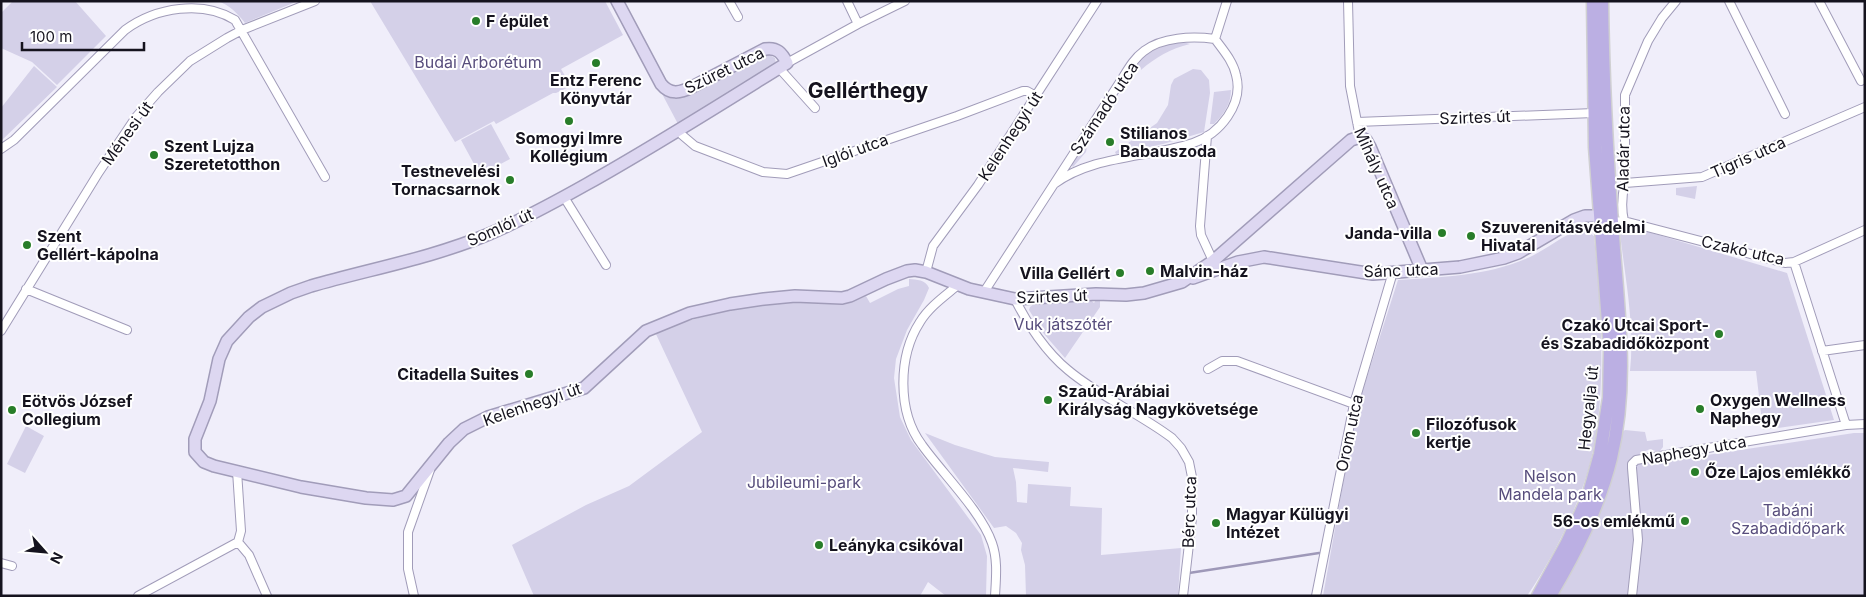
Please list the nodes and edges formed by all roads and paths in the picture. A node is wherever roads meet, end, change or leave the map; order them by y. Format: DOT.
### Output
graph roads {
  1 [pos="315,1"];
  2 [pos="616,1"];
  3 [pos="729,1"];
  4 [pos="848,1"];
  5 [pos="905,1"];
  6 [pos="1098,1"];
  7 [pos="1227,1"];
  8 [pos="1348,1"];
  9 [pos="1593,1"];
  10 [pos="1602,1"];
  11 [pos="1676,1"];
  12 [pos="1729,1"];
  13 [pos="1819,1"];
  14 [pos="738,17"];
  15 [pos="858,24"];
  16 [pos="242,30"];
  17 [pos="1215,39"];
  18 [pos="783,65"];
  19 [pos="1861,81"];
  20 [pos="1036,96"];
  21 [pos="1865,107"];
  22 [pos="814,108"];
  23 [pos="1594,113"];
  24 [pos="1785,114"];
  25 [pos="1357,122"];
  26 [pos="680,131"];
  27 [pos="1207,136"];
  28 [pos="1360,137"];
  29 [pos="1,149"];
  30 [pos="326,178"];
  31 [pos="1625,183"];
  32 [pos="1054,184"];
  33 [pos="564,197"];
  34 [pos="1612,220"];
  35 [pos="1865,230"];
  36 [pos="1213,261"];
  37 [pos="1794,262"];
  38 [pos="606,265"];
  39 [pos="1422,270"];
  40 [pos="926,272"];
  41 [pos="1393,272"];
  42 [pos="1182,282"];
  43 [pos="958,285"];
  44 [pos="26,289"];
  45 [pos="984,292"];
  46 [pos="1015,299"];
  47 [pos="127,330"];
  48 [pos="1,331"];
  49 [pos="1865,345"];
  50 [pos="1822,351"];
  51 [pos="1208,369"];
  52 [pos="1354,404"];
  53 [pos="1865,424"];
  54 [pos="1846,425"];
  55 [pos="432,463"];
  56 [pos="237,471"];
  57 [pos="238,542"];
  58 [pos="1,563"];
  59 [pos="12,566"];
  60 [pos="138,596"];
  61 [pos="267,596"];
  62 [pos="414,596"];
  63 [pos="995,596"];
  64 [pos="1183,596"];
  65 [pos="1316,596"];
  66 [pos="1538,596"];
  67 [pos="1550,596"];
  68 [pos="1632,596"];
  1 -- 16 [label="street, Ménesi út"];
  2 -- 18 [label="street, Szüret utca"];
  3 -- 14 [label="street"];
  4 -- 15 [label="street"];
  5 -- 15 [label="street, Somlói út"];
  6 -- 20 [label="street, Kelenhegyi út"];
  7 -- 17 [label="street"];
  8 -- 25 [label="street, Mihály utca"];
  9 -- 23 [label="main road, Hegyalja út"];
  10 -- 34 [label="main road, Hegyalja út"];
  11 -- 31 [label="street, Aladár utca"];
  12 -- 24 [label="street"];
  13 -- 19 [label="street"];
  15 -- 18 [label="street, Somlói út"];
  16 -- 29 [label="street"];
  16 -- 30 [label="street"];
  16 -- 44 [label="street, Ménesi út"];
  17 -- 27 [label="street, Számadó utca"];
  17 -- 32 [label="street, Számadó utca"];
  18 -- 22 [label="street"];
  18 -- 26 [label="street, Somlói út"];
  20 -- 26 [label="street, Iglói utca"];
  20 -- 40 [label="street, Kelenhegyi út"];
  21 -- 31 [label="street, Tigris utca"];
  23 -- 25 [label="street, Szirtes út"];
  23 -- 34 [label="main road, Hegyalja út"];
  25 -- 28 [label="street, Mihály utca"];
  26 -- 33 [label="street, Somlói út"];
  27 -- 32 [label="street, Számadó utca"];
  27 -- 36 [label="street"];
  28 -- 36 [label="street, Szirtes út"];
  28 -- 39 [label="street, Mihály utca"];
  31 -- 34 [label="street, Aladár utca"];
  32 -- 45 [label="street, Számadó utca"];
  33 -- 38 [label="street"];
  33 -- 56 [label="street, Somlói út"];
  34 -- 37 [label="street, Czakó utca"];
  34 -- 39 [label="street, Sánc utca"];
  34 -- 66 [label="main road, Hegyalja út"];
  34 -- 67 [label="main road, Hegyalja út"];
  35 -- 37 [label="street"];
  36 -- 42 [label="street, Szirtes út"];
  37 -- 50 [label="street, Czakó utca"];
  39 -- 41 [label="street, Sánc utca"];
  40 -- 43 [label="street, Kelenhegyi út"];
  40 -- 55 [label="street, Kelenhegyi út"];
  41 -- 42 [label="street, Sánc utca"];
  41 -- 52 [label="street, Orom utca"];
  42 -- 46 [label="street, Szirtes út"];
  43 -- 45 [label="street, Szirtes út"];
  43 -- 63 [label="street"];
  44 -- 47 [label="street"];
  44 -- 48 [label="street, Ménesi út"];
  45 -- 46 [label="street, Szirtes út"];
  46 -- 64 [label="street, Bérc utca"];
  49 -- 50 [label="street"];
  50 -- 54 [label="street, Czakó utca"];
  51 -- 52 [label="street"];
  52 -- 65 [label="street, Orom utca"];
  53 -- 54 [label="street, Naphegy utca"];
  54 -- 68 [label="street, Naphegy utca"];
  55 -- 56 [label="street, Kelenhegyi út"];
  55 -- 62 [label="street"];
  56 -- 57 [label="street"];
  57 -- 60 [label="street"];
  57 -- 61 [label="street"];
  58 -- 59 [label="street"];
}
